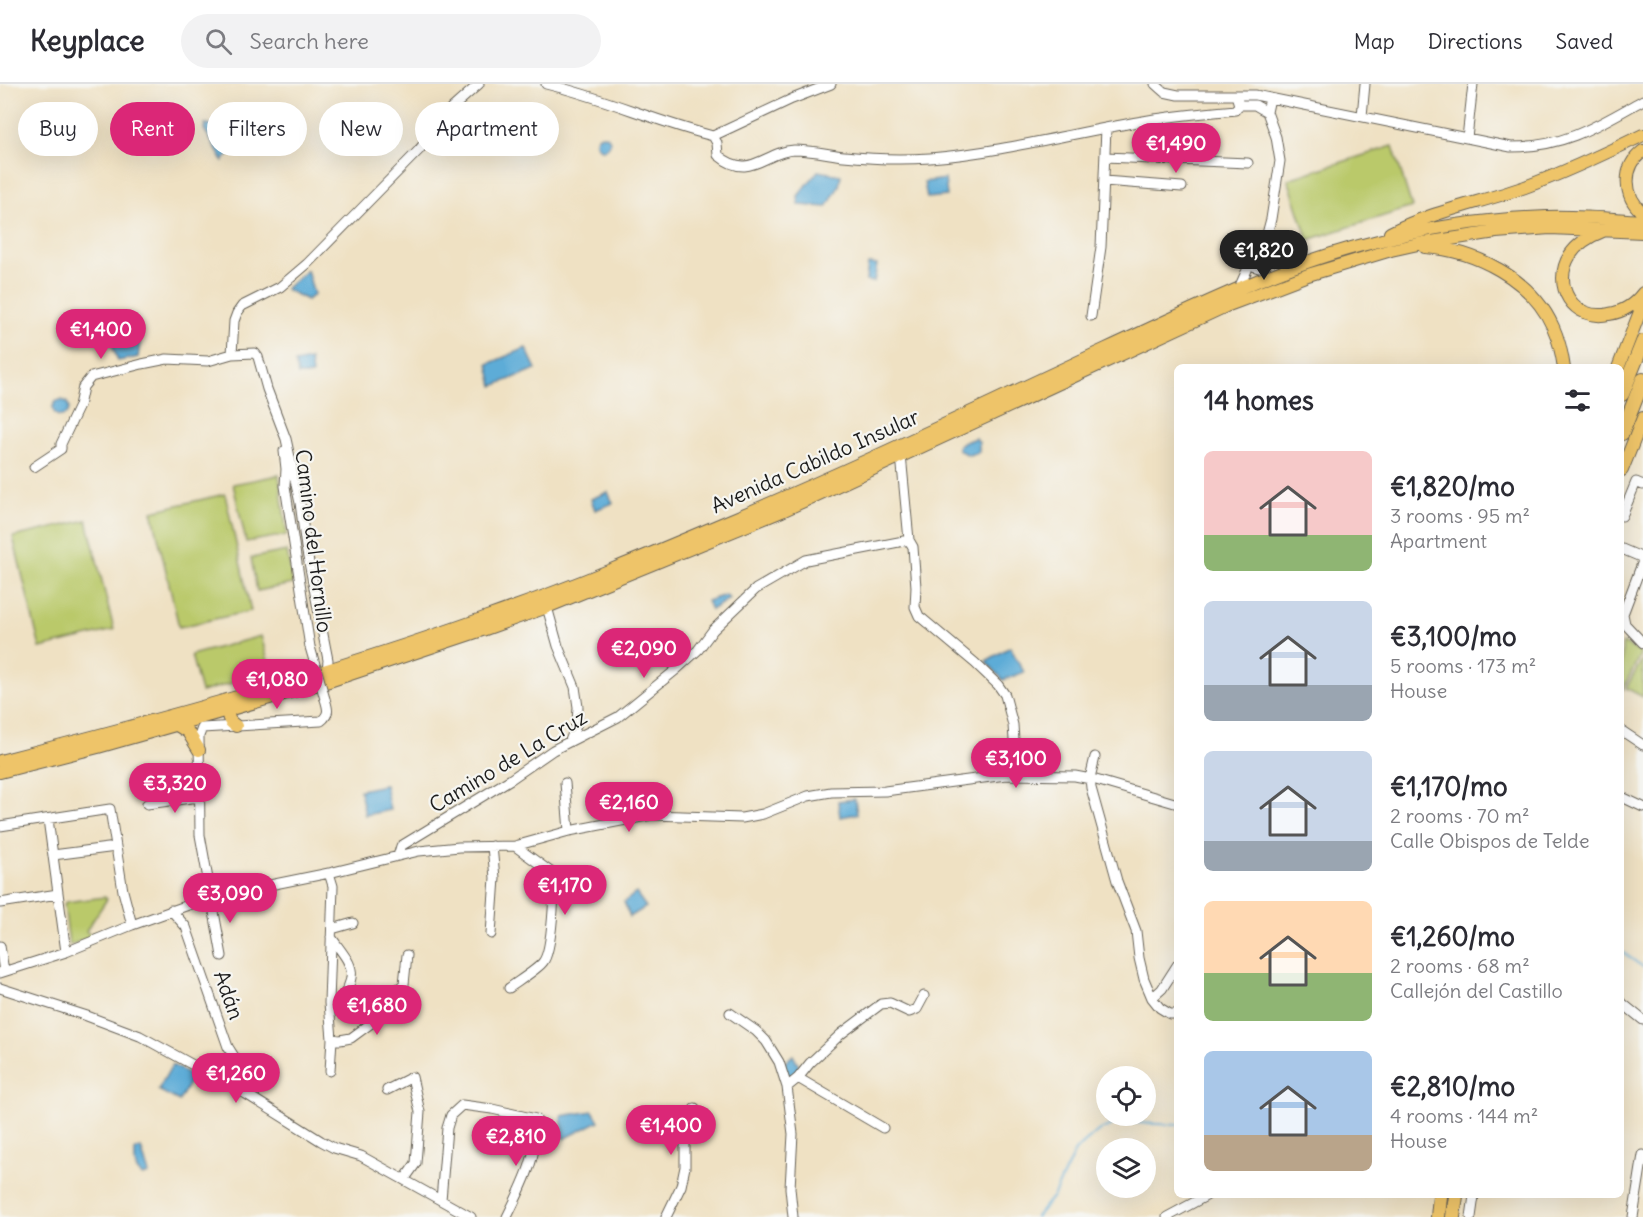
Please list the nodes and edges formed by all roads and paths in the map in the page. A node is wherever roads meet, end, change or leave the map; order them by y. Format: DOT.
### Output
graph roads {
  1 [pos="479,84"];
  2 [pos="546,84"];
  3 [pos="831,84"];
  4 [pos="1155,84"];
  5 [pos="1365,84"];
  6 [pos="1473,84"];
  7 [pos="1236,95"];
  8 [pos="1255,95"];
  9 [pos="1270,98"];
  10 [pos="1643,100"];
  11 [pos="1239,105"];
  12 [pos="1267,112"];
  13 [pos="1362,116"];
  14 [pos="1106,128"];
  15 [pos="1643,135"];
  16 [pos="713,136"];
  17 [pos="1467,138"];
  18 [pos="1643,151"];
  19 [pos="1105,157"];
  20 [pos="1248,164"];
  21 [pos="1104,181"];
  22 [pos="1182,187"];
  23 [pos="1643,213"];
  24 [pos="1643,221"];
  25 [pos="1608,230"];
  26 [pos="1643,232"];
  27 [pos="1373,242"];
  28 [pos="1391,250"];
  29 [pos="1266,252"];
  30 [pos="1249,260"];
  31 [pos="1312,260"];
  32 [pos="1239,288"];
  33 [pos="1643,293"];
  34 [pos="1643,304"];
  35 [pos="1091,316"];
  36 [pos="1643,342"];
  37 [pos="232,354"];
  38 [pos="1563,364"];
  39 [pos="1620,364"];
  40 [pos="1643,380"];
  41 [pos="1624,389"];
  42 [pos="1643,418"];
  43 [pos="280,422"];
  44 [pos="1624,428"];
  45 [pos="1643,432"];
  46 [pos="1633,443"];
  47 [pos="901,455"];
  48 [pos="1624,465"];
  49 [pos="34,467"];
  50 [pos="1643,485"];
  51 [pos="1624,511"];
  52 [pos="909,540"];
  53 [pos="1624,550"];
  54 [pos="1643,560"];
  55 [pos="547,607"];
  56 [pos="1624,616"];
  57 [pos="1624,620"];
  58 [pos="1643,643"];
  59 [pos="327,671"];
  60 [pos="232,709"];
  61 [pos="177,725"];
  62 [pos="236,726"];
  63 [pos="202,728"];
  64 [pos="1624,732"];
  65 [pos="570,741"];
  66 [pos="1643,746"];
  67 [pos="199,750"];
  68 [pos="1095,757"];
  69 [pos="0,761"];
  70 [pos="0,772"];
  71 [pos="1006,775"];
  72 [pos="1090,778"];
  73 [pos="565,783"];
  74 [pos="199,797"];
  75 [pos="1624,798"];
  76 [pos="1174,802"];
  77 [pos="147,804"];
  78 [pos="1642,804"];
  79 [pos="48,819"];
  80 [pos="0,826"];
  81 [pos="568,831"];
  82 [pos="492,846"];
  83 [pos="515,846"];
  84 [pos="116,847"];
  85 [pos="53,855"];
  86 [pos="399,856"];
  87 [pos="329,873"];
  88 [pos="58,894"];
  89 [pos="211,897"];
  90 [pos="0,903"];
  91 [pos="171,910"];
  92 [pos="353,922"];
  93 [pos="132,925"];
  94 [pos="331,933"];
  95 [pos="491,934"];
  96 [pos="0,946"];
  97 [pos="66,952"];
  98 [pos="407,955"];
  99 [pos="222,956"];
  100 [pos="1174,970"];
  101 [pos="2,972"];
  102 [pos="0,988"];
  103 [pos="509,988"];
  104 [pos="412,993"];
  105 [pos="924,996"];
  106 [pos="1152,998"];
  107 [pos="334,1003"];
  108 [pos="1624,1005"];
  109 [pos="730,1013"];
  110 [pos="1174,1014"];
  111 [pos="1643,1020"];
  112 [pos="332,1039"];
  113 [pos="330,1071"];
  114 [pos="798,1078"];
  115 [pos="787,1087"];
  116 [pos="387,1090"];
  117 [pos="246,1094"];
  118 [pos="694,1108"];
  119 [pos="883,1128"];
  120 [pos="1643,1155"];
  121 [pos="404,1180"];
  122 [pos="1202,1198"];
  123 [pos="1440,1198"];
  124 [pos="1456,1198"];
  125 [pos="1474,1198"];
  126 [pos="445,1203"];
  127 [pos="449,1217"];
  128 [pos="471,1217"];
  129 [pos="507,1217"];
  130 [pos="666,1217"];
  131 [pos="792,1217"];
  132 [pos="1167,1217"];
  133 [pos="1437,1217"];
  134 [pos="1453,1217"];
  135 [pos="1471,1217"];
  136 [pos="1633,1217"];
  1 -- 37 [label="street"];
  2 -- 16 [label="street"];
  3 -- 16 [label="street"];
  4 -- 7 [label="street"];
  5 -- 13 [label="street"];
  6 -- 17 [label="street"];
  7 -- 8 [label="street"];
  7 -- 11 [label="street"];
  8 -- 9 [label="street"];
  8 -- 11 [label="street"];
  8 -- 12 [label="street"];
  9 -- 12 [label="street"];
  9 -- 13 [label="street"];
  10 -- 17 [label="street"];
  11 -- 14 [label="street"];
  12 -- 29 [label="street"];
  13 -- 17 [label="street"];
  14 -- 16 [label="street"];
  14 -- 19 [label="street"];
  15 -- 27 [label="main road"];
  18 -- 23 [label="main road"];
  19 -- 20 [label="street"];
  19 -- 21 [label="street"];
  21 -- 22 [label="street"];
  21 -- 35 [label="street"];
  24 -- 27 [label="main road, Avenida Cabildo Insular"];
  25 -- 26 [label="main road, Avenida Cabildo Insular"];
  25 -- 28 [label="main road, Avenida Cabildo Insular"];
  25 -- 33 [label="main road"];
  27 -- 31 [label="main road, Avenida Cabildo Insular"];
  28 -- 38 [label="main road"];
  28 -- 47 [label="main road, Avenida Cabildo Insular"];
  29 -- 30 [label="street"];
  29 -- 30 [label="street"];
  29 -- 31 [label="street"];
  30 -- 32 [label="street"];
  31 -- 32 [label="main road, Avenida Cabildo Insular"];
  32 -- 59 [label="main road, Avenida Cabildo Insular"];
  34 -- 39 [label="main road"];
  36 -- 41 [label="highway"];
  37 -- 43 [label="street, Camino del Hornillo"];
  37 -- 49 [label="street, Camino del Hornillo"];
  40 -- 44 [label="highway"];
  42 -- 46 [label="main road"];
  43 -- 59 [label="street, Camino del Hornillo"];
  43 -- 62 [label="street, Camino del Hornillo, bridge"];
  45 -- 46 [label="main road"];
  46 -- 48 [label="main road"];
  47 -- 52 [label="street"];
  47 -- 55 [label="main road, Avenida Cabildo Insular"];
  50 -- 51 [label="street"];
  52 -- 65 [label="street, Camino de La Cruz"];
  52 -- 71 [label="street"];
  53 -- 54 [label="street"];
  54 -- 56 [label="street"];
  55 -- 60 [label="main road, Avenida Cabildo Insular"];
  55 -- 65 [label="street"];
  57 -- 58 [label="street"];
  59 -- 69 [label="main road, Avenida Cabildo Insular"];
  60 -- 61 [label="main road, Avenida Cabildo Insular"];
  60 -- 62 [label="main road"];
  61 -- 63 [label="main road"];
  61 -- 67 [label="main road"];
  61 -- 70 [label="main road, Avenida Cabildo Insular"];
  62 -- 63 [label="street"];
  63 -- 67 [label="street"];
  64 -- 66 [label="street"];
  65 -- 86 [label="street, Camino de La Cruz"];
  67 -- 74 [label="street"];
  68 -- 72 [label="street"];
  71 -- 72 [label="street"];
  71 -- 81 [label="street"];
  72 -- 76 [label="street"];
  72 -- 106 [label="street"];
  73 -- 81 [label="street"];
  74 -- 77 [label="street"];
  74 -- 89 [label="street"];
  75 -- 78 [label="street"];
  79 -- 80 [label="street"];
  79 -- 84 [label="street"];
  79 -- 85 [label="street"];
  81 -- 83 [label="street"];
  82 -- 83 [label="street"];
  82 -- 86 [label="street"];
  82 -- 95 [label="street"];
  83 -- 103 [label="street"];
  84 -- 85 [label="street"];
  84 -- 93 [label="street"];
  85 -- 88 [label="street"];
  86 -- 87 [label="street"];
  87 -- 89 [label="street"];
  87 -- 94 [label="street"];
  88 -- 90 [label="street"];
  88 -- 97 [label="street"];
  89 -- 91 [label="street"];
  89 -- 99 [label="street"];
  91 -- 93 [label="street"];
  91 -- 117 [label="street, Adán"];
  92 -- 94 [label="street"];
  93 -- 97 [label="street"];
  94 -- 107 [label="street"];
  94 -- 107 [label="street"];
  96 -- 101 [label="street"];
  97 -- 101 [label="street"];
  98 -- 107 [label="street"];
  100 -- 106 [label="street"];
  102 -- 117 [label="street"];
  104 -- 112 [label="street"];
  105 -- 114 [label="street"];
  106 -- 110 [label="street"];
  107 -- 112 [label="street"];
  108 -- 111 [label="street"];
  109 -- 115 [label="street"];
  112 -- 113 [label="street"];
  114 -- 115 [label="street"];
  114 -- 119 [label="street"];
  115 -- 131 [label="street"];
  116 -- 121 [label="street"];
  117 -- 121 [label="street"];
  118 -- 130 [label="street"];
  120 -- 136 [label="street"];
  121 -- 126 [label="street"];
  122 -- 132 [label="street"];
  123 -- 133 [label="highway"];
  124 -- 134 [label="highway"];
  125 -- 135 [label="street"];
  126 -- 127 [label="street"];
  126 -- 128 [label="street"];
  126 -- 129 [label="street"];
}
